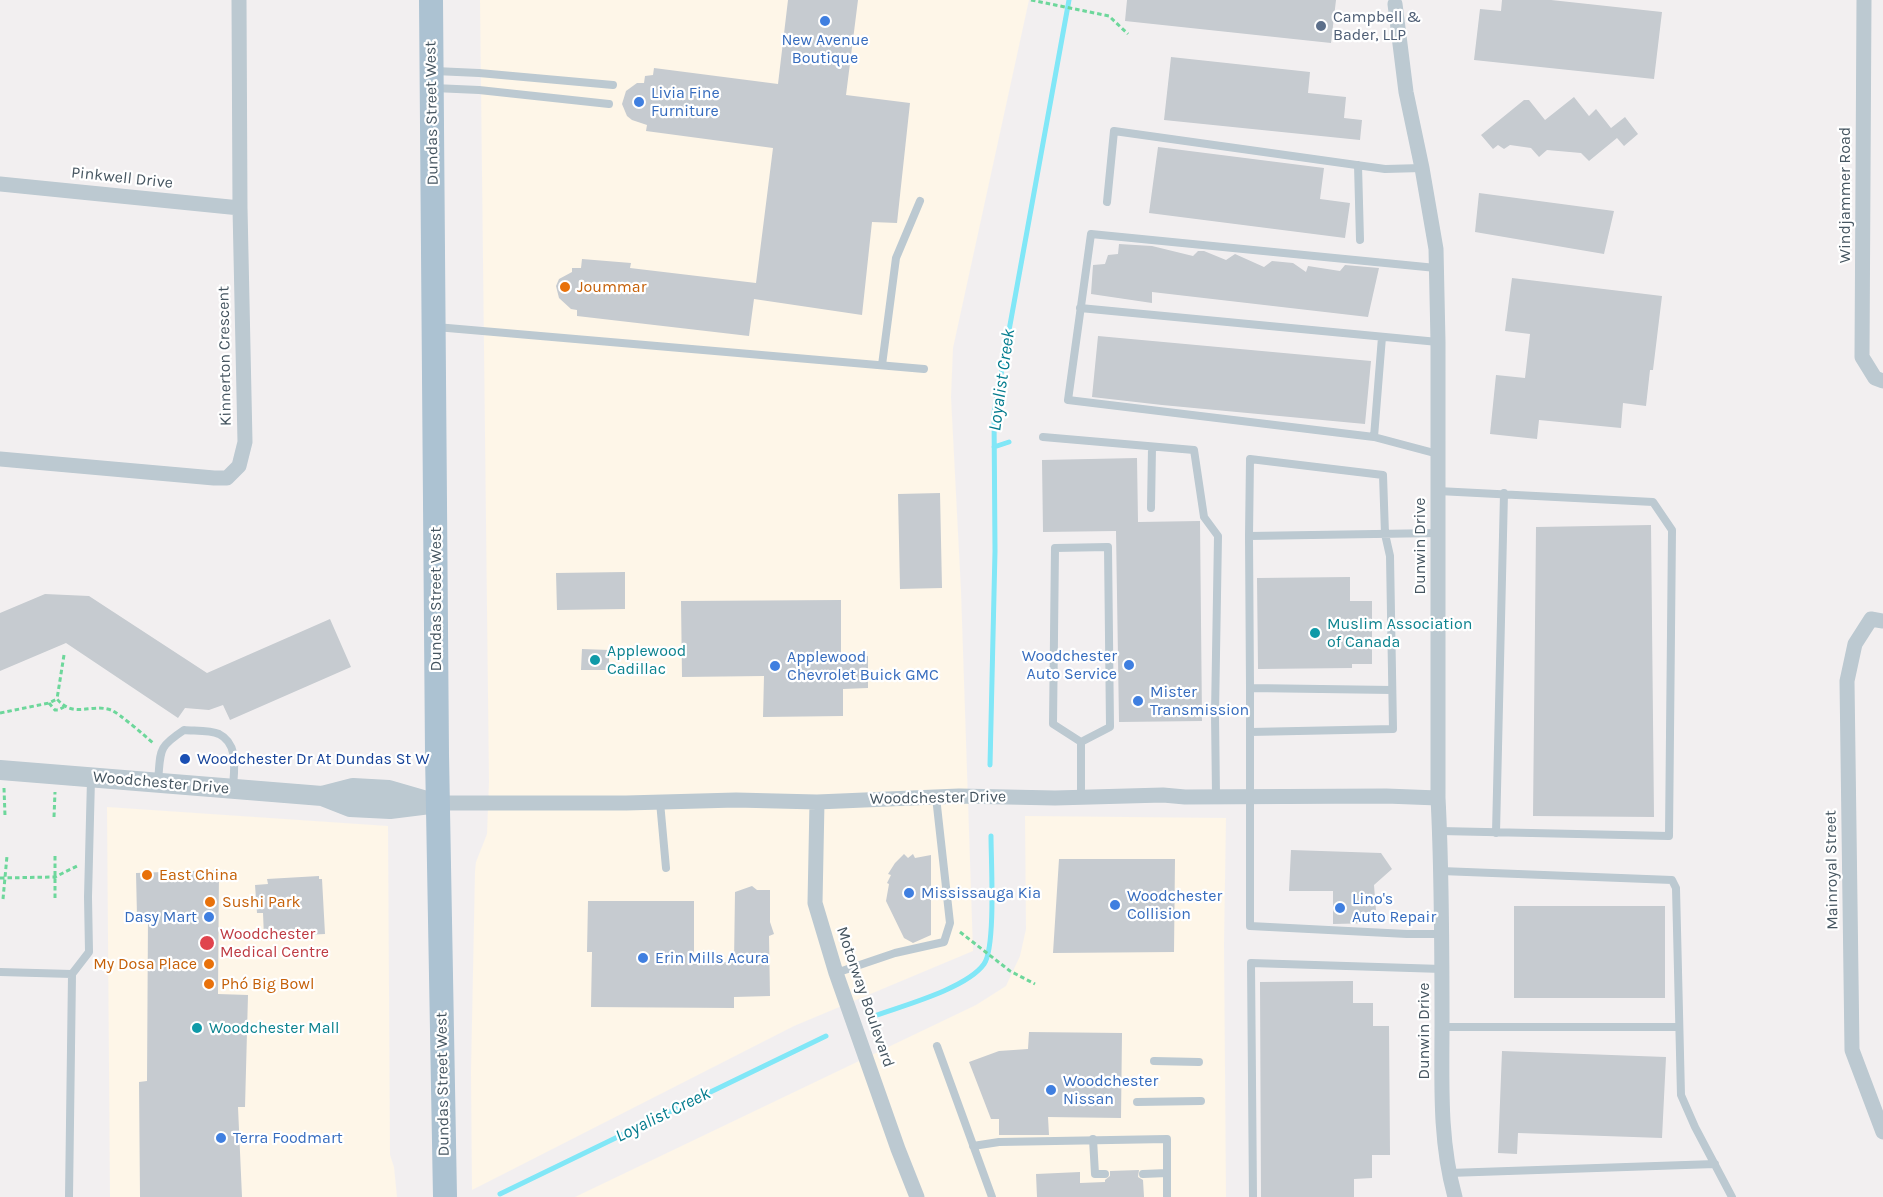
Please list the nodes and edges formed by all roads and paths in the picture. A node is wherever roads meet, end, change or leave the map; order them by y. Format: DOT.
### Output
graph roads {
  1 [pos="239,0"];
  2 [pos="431,0"];
  3 [pos="1031,0"];
  4 [pos="1864,0"];
  5 [pos="1395,4"];
  6 [pos="1128,34"];
  7 [pos="432,80"];
  8 [pos="613,85"];
  9 [pos="609,104"];
  10 [pos="1358,165"];
  11 [pos="1422,168"];
  12 [pos="0,184"];
  13 [pos="920,201"];
  14 [pos="1107,202"];
  15 [pos="240,208"];
  16 [pos="1360,240"];
  17 [pos="1436,268"];
  18 [pos="1080,308"];
  19 [pos="434,326"];
  20 [pos="1382,337"];
  21 [pos="1438,342"];
  22 [pos="882,365"];
  23 [pos="924,369"];
  24 [pos="1883,381"];
  25 [pos="1043,437"];
  26 [pos="1374,437"];
  27 [pos="1152,447"];
  28 [pos="1438,454"];
  29 [pos="0,459"];
  30 [pos="1438,490"];
  31 [pos="1504,493"];
  32 [pos="1150,508"];
  33 [pos="1438,533"];
  34 [pos="1385,534"];
  35 [pos="1249,536"];
  36 [pos="1883,621"];
  37 [pos="64,655"];
  38 [pos="1250,688"];
  39 [pos="1392,690"];
  40 [pos="57,699"];
  41 [pos="48,702"];
  42 [pos="64,707"];
  43 [pos="0,712"];
  44 [pos="1250,732"];
  45 [pos="1081,742"];
  46 [pos="162,750"];
  47 [pos="2,770"];
  48 [pos="55,775"];
  49 [pos="92,778"];
  50 [pos="158,784"];
  51 [pos="233,789"];
  52 [pos="1250,795"];
  53 [pos="1216,796"];
  54 [pos="936,797"];
  55 [pos="1081,797"];
  56 [pos="1438,798"];
  57 [pos="817,801"];
  58 [pos="660,802"];
  59 [pos="438,803"];
  60 [pos="5,816"];
  61 [pos="54,817"];
  62 [pos="1440,831"];
  63 [pos="1496,833"];
  64 [pos="55,854"];
  65 [pos="7,856"];
  66 [pos="88,861"];
  67 [pos="666,868"];
  68 [pos="1441,871"];
  69 [pos="55,877"];
  70 [pos="2,878"];
  71 [pos="55,898"];
  72 [pos="3,899"];
  73 [pos="950,923"];
  74 [pos="1442,933"];
  75 [pos="1442,969"];
  76 [pos="0,972"];
  77 [pos="836,973"];
  78 [pos="72,974"];
  79 [pos="1035,984"];
  80 [pos="1442,1027"];
  81 [pos="1679,1027"];
  82 [pos="938,1046"];
  83 [pos="1154,1061"];
  84 [pos="1199,1062"];
  85 [pos="1200,1101"];
  86 [pos="1137,1102"];
  87 [pos="1883,1132"];
  88 [pos="1093,1139"];
  89 [pos="973,1146"];
  90 [pos="1715,1164"];
  91 [pos="1167,1173"];
  92 [pos="1449,1173"];
  93 [pos="1105,1174"];
  94 [pos="1143,1174"];
  95 [pos="69,1197"];
  96 [pos="445,1197"];
  97 [pos="917,1197"];
  98 [pos="992,1197"];
  99 [pos="1167,1197"];
  100 [pos="1253,1197"];
  101 [pos="1455,1197"];
  102 [pos="1732,1197"];
  1 -- 15 [label="street, Kinnerton Crescent"];
  2 -- 7 [label="main road, Dundas Street West"];
  3 -- 6 [label="path"];
  4 -- 24 [label="street, Windjammer Road"];
  5 -- 11 [label="street, Dunwin Drive"];
  7 -- 8 [label="lane"];
  7 -- 9 [label="lane"];
  7 -- 19 [label="main road, Dundas Street West"];
  10 -- 11 [label="lane"];
  10 -- 14 [label="lane"];
  10 -- 16 [label="lane"];
  11 -- 17 [label="street, Dunwin Drive"];
  12 -- 15 [label="street, Pinkwell Drive"];
  13 -- 22 [label="lane"];
  15 -- 29 [label="street, Kinnerton Crescent"];
  17 -- 18 [label="lane"];
  17 -- 21 [label="street, Dunwin Drive"];
  18 -- 20 [label="lane"];
  18 -- 26 [label="lane"];
  19 -- 22 [label="lane"];
  19 -- 59 [label="main road, Dundas Street West"];
  20 -- 21 [label="lane"];
  20 -- 26 [label="lane"];
  21 -- 28 [label="street, Dunwin Drive"];
  22 -- 23 [label="lane"];
  25 -- 27 [label="lane"];
  26 -- 28 [label="lane"];
  27 -- 32 [label="lane"];
  27 -- 53 [label="lane"];
  28 -- 30 [label="street, Dunwin Drive"];
  30 -- 31 [label="lane"];
  30 -- 33 [label="street, Dunwin Drive"];
  31 -- 63 [label="lane"];
  31 -- 63 [label="lane"];
  33 -- 34 [label="lane"];
  33 -- 56 [label="street, Dunwin Drive"];
  34 -- 35 [label="lane"];
  34 -- 35 [label="lane"];
  34 -- 39 [label="lane"];
  35 -- 38 [label="lane"];
  36 -- 87 [label="street, Mainroyal Street"];
  37 -- 40 [label="path"];
  38 -- 39 [label="lane"];
  38 -- 44 [label="lane"];
  39 -- 44 [label="lane"];
  40 -- 41 [label="path"];
  40 -- 42 [label="path"];
  41 -- 42 [label="path"];
  41 -- 43 [label="path"];
  42 -- 46 [label="path"];
  44 -- 52 [label="lane"];
  45 -- 45 [label="lane"];
  45 -- 55 [label="lane"];
  46 -- 50 [label="lane"];
  46 -- 51 [label="lane"];
  47 -- 48 [label="street, Woodchester Drive"];
  47 -- 60 [label="path"];
  48 -- 49 [label="street, Woodchester Drive"];
  48 -- 61 [label="path"];
  49 -- 50 [label="street, Woodchester Drive"];
  49 -- 66 [label="lane"];
  50 -- 51 [label="street, Woodchester Drive"];
  51 -- 59 [label="street, Woodchester Drive"];
  52 -- 53 [label="street, Woodchester Drive"];
  52 -- 56 [label="street, Woodchester Drive"];
  52 -- 74 [label="lane"];
  53 -- 55 [label="street, Woodchester Drive"];
  54 -- 55 [label="street, Woodchester Drive"];
  54 -- 57 [label="street, Woodchester Drive"];
  54 -- 73 [label="lane"];
  56 -- 62 [label="street, Dunwin Drive"];
  57 -- 58 [label="street, Woodchester Drive"];
  57 -- 77 [label="street, Motorway Boulevard"];
  58 -- 59 [label="street, Woodchester Drive"];
  58 -- 67 [label="lane"];
  59 -- 96 [label="main road, Dundas Street West"];
  62 -- 63 [label="lane"];
  62 -- 68 [label="street, Dunwin Drive"];
  64 -- 69 [label="path"];
  65 -- 70 [label="path"];
  66 -- 69 [label="path"];
  66 -- 78 [label="lane"];
  68 -- 74 [label="street, Dunwin Drive"];
  68 -- 81 [label="lane"];
  69 -- 70 [label="path"];
  69 -- 71 [label="path"];
  70 -- 72 [label="path"];
  73 -- 77 [label="lane"];
  73 -- 79 [label="path"];
  74 -- 75 [label="street, Dunwin Drive"];
  75 -- 80 [label="street, Dunwin Drive"];
  75 -- 100 [label="lane"];
  76 -- 78 [label="lane"];
  77 -- 97 [label="street, Motorway Boulevard"];
  78 -- 95 [label="lane"];
  80 -- 81 [label="lane"];
  80 -- 92 [label="street, Dunwin Drive"];
  81 -- 90 [label="lane"];
  82 -- 89 [label="lane"];
  83 -- 84 [label="lane"];
  85 -- 86 [label="lane"];
  88 -- 89 [label="lane"];
  88 -- 91 [label="lane"];
  88 -- 93 [label="lane"];
  89 -- 98 [label="lane"];
  90 -- 92 [label="lane"];
  90 -- 102 [label="lane"];
  91 -- 94 [label="lane"];
  91 -- 99 [label="lane"];
  92 -- 101 [label="street, Dunwin Drive"];
}
